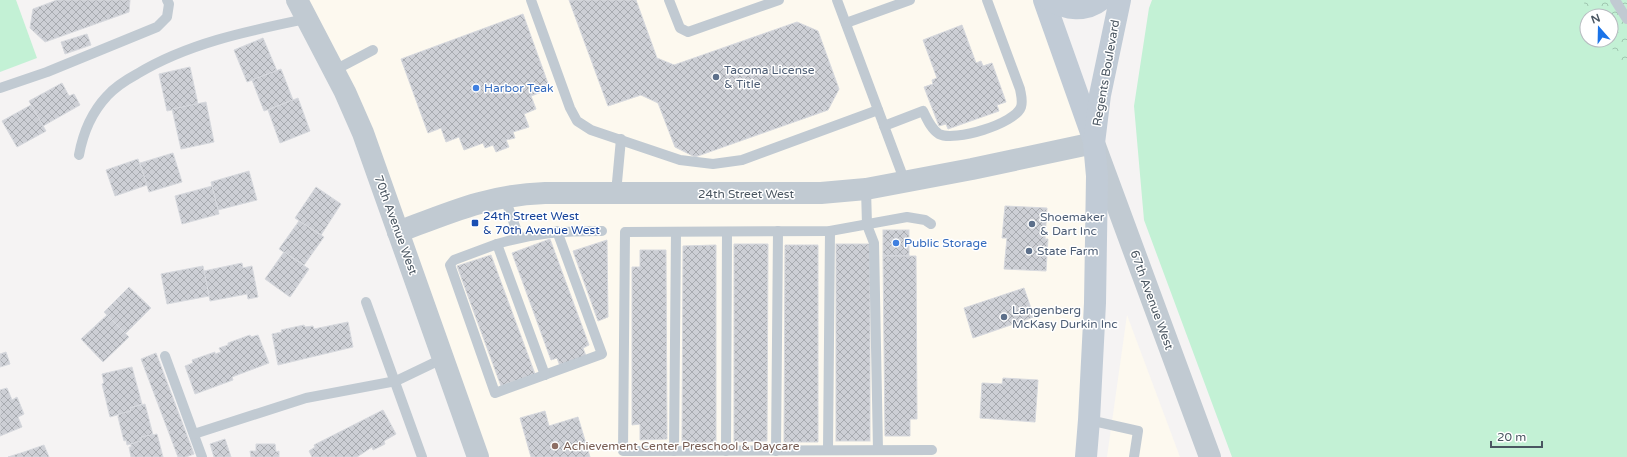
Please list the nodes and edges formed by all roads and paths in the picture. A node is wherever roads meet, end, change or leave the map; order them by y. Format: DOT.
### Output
graph roads {
  1 [pos="167,0"];
  2 [pos="531,0"];
  3 [pos="668,0"];
  4 [pos="779,0"];
  5 [pos="837,0"];
  6 [pos="910,0"];
  7 [pos="987,0"];
  8 [pos="1044,0"];
  9 [pos="1050,0"];
  10 [pos="1101,0"];
  11 [pos="1120,0"];
  12 [pos="1615,0"];
  13 [pos="302,9"];
  14 [pos="1627,19"];
  15 [pos="846,23"];
  16 [pos="373,50"];
  17 [pos="334,71"];
  18 [pos="0,88"];
  19 [pos="878,110"];
  20 [pos="884,126"];
  21 [pos="621,139"];
  22 [pos="1094,143"];
  23 [pos="79,155"];
  24 [pos="905,182"];
  25 [pos="866,189"];
  26 [pos="616,193"];
  27 [pos="504,196"];
  28 [pos="931,224"];
  29 [pos="867,225"];
  30 [pos="557,231"];
  31 [pos="602,231"];
  32 [pos="830,231"];
  33 [pos="398,232"];
  34 [pos="676,232"];
  35 [pos="727,232"];
  36 [pos="778,232"];
  37 [pos="519,237"];
  38 [pos="496,244"];
  39 [pos="366,302"];
  40 [pos="165,356"];
  41 [pos="444,358"];
  42 [pos="545,375"];
  43 [pos="396,381"];
  44 [pos="1089,420"];
  45 [pos="194,434"];
  46 [pos="776,450"];
  47 [pos="828,450"];
  48 [pos="878,450"];
  49 [pos="932,450"];
  50 [pos="674,451"];
  51 [pos="726,451"];
  52 [pos="202,457"];
  53 [pos="422,457"];
  54 [pos="478,457"];
  55 [pos="1086,457"];
  56 [pos="1134,457"];
  57 [pos="1210,457"];
  1 -- 18 [label="lane"];
  2 -- 21 [label="lane"];
  3 -- 4 [label="lane"];
  5 -- 15 [label="lane"];
  6 -- 15 [label="lane"];
  7 -- 20 [label="lane"];
  8 -- 22 [label="main road"];
  9 -- 10 [label="main road"];
  11 -- 22 [label="main road, Regents Boulevard"];
  12 -- 14 [label="lane"];
  13 -- 17 [label="street, 70th Avenue West"];
  13 -- 23 [label="lane"];
  15 -- 19 [label="lane"];
  16 -- 17 [label="lane"];
  17 -- 33 [label="street, 70th Avenue West"];
  19 -- 20 [label="lane"];
  19 -- 21 [label="lane"];
  20 -- 24 [label="lane"];
  21 -- 26 [label="lane"];
  22 -- 24 [label="street, 24th Street West"];
  22 -- 44 [label="main road, Regents Boulevard"];
  22 -- 57 [label="street, 67th Avenue West"];
  24 -- 25 [label="street, 24th Street West"];
  25 -- 26 [label="street, 24th Street West"];
  25 -- 29 [label="lane"];
  26 -- 27 [label="street, 24th Street West"];
  27 -- 33 [label="street, 24th Street West"];
  27 -- 37 [label="lane"];
  28 -- 29 [label="lane"];
  29 -- 32 [label="lane"];
  29 -- 48 [label="lane"];
  30 -- 31 [label="lane"];
  30 -- 37 [label="lane"];
  30 -- 42 [label="lane"];
  32 -- 36 [label="lane"];
  32 -- 47 [label="lane"];
  33 -- 41 [label="street, 70th Avenue West"];
  34 -- 35 [label="lane"];
  34 -- 50 [label="lane"];
  34 -- 50 [label="lane"];
  35 -- 36 [label="lane"];
  35 -- 51 [label="lane"];
  36 -- 46 [label="lane"];
  37 -- 38 [label="lane"];
  38 -- 42 [label="lane"];
  38 -- 42 [label="lane"];
  39 -- 43 [label="lane"];
  40 -- 45 [label="lane"];
  41 -- 43 [label="lane"];
  41 -- 54 [label="street, 70th Avenue West"];
  43 -- 45 [label="lane"];
  43 -- 53 [label="lane"];
  44 -- 55 [label="main road, Regents Boulevard"];
  44 -- 56 [label="lane"];
  45 -- 52 [label="lane"];
  46 -- 47 [label="lane"];
  46 -- 51 [label="lane"];
  47 -- 48 [label="lane"];
  48 -- 49 [label="lane"];
  50 -- 51 [label="lane"];
}
